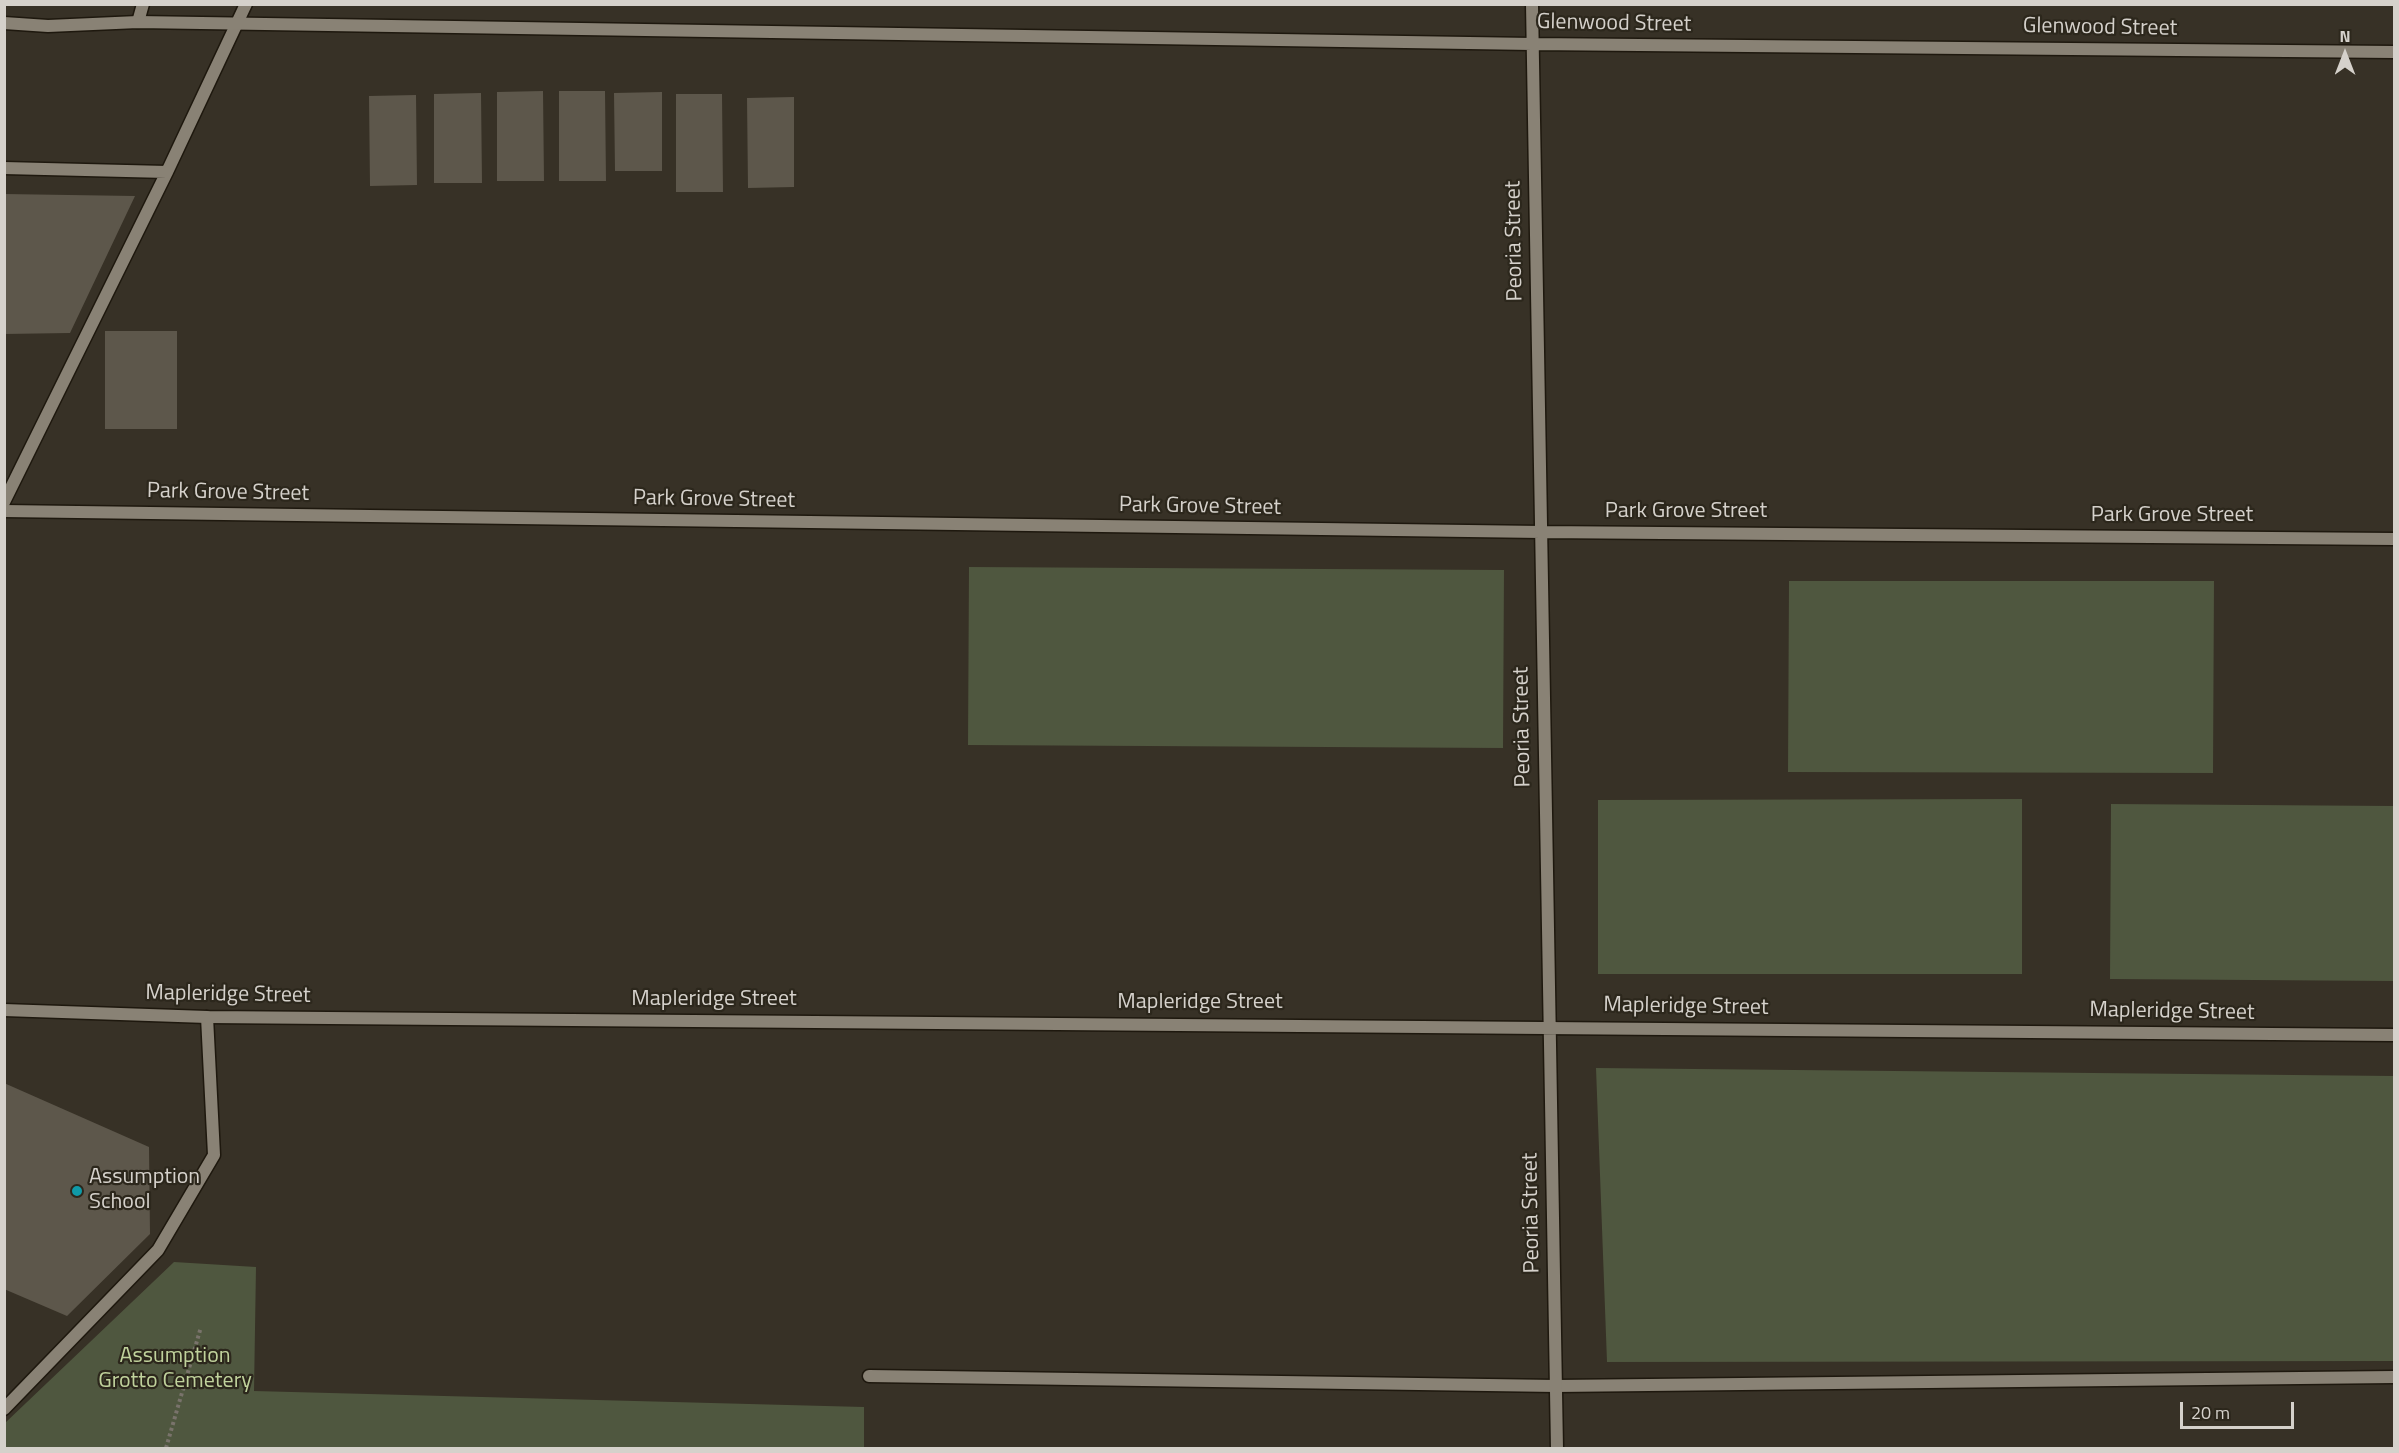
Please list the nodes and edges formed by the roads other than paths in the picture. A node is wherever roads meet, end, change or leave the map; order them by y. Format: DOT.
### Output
graph roads {
  1 [pos="143,4"];
  2 [pos="246,4"];
  3 [pos="1532,4"];
  4 [pos="138,22"];
  5 [pos="4,23"];
  6 [pos="237,24"];
  7 [pos="1532,44"];
  8 [pos="2394,52"];
  9 [pos="4,168"];
  10 [pos="167,172"];
  11 [pos="4,501"];
  12 [pos="4,511"];
  13 [pos="1541,532"];
  14 [pos="2394,539"];
  15 [pos="4,1010"];
  16 [pos="207,1017"];
  17 [pos="1549,1027"];
  18 [pos="2394,1035"];
  19 [pos="869,1376"];
  20 [pos="2394,1377"];
  21 [pos="1556,1386"];
  22 [pos="4,1409"];
  23 [pos="1557,1449"];
  1 -- 4 [label="street"];
  2 -- 6 [label="street"];
  3 -- 7 [label="street, Peoria Street"];
  4 -- 5 [label="street, Glenwood Street"];
  4 -- 6 [label="street, Glenwood Street"];
  6 -- 7 [label="street, Glenwood Street"];
  6 -- 10 [label="street"];
  7 -- 8 [label="street, Glenwood Street"];
  7 -- 13 [label="street, Peoria Street"];
  9 -- 10 [label="street"];
  10 -- 11 [label="street"];
  12 -- 13 [label="street, Park Grove Street"];
  13 -- 14 [label="street, Park Grove Street"];
  13 -- 17 [label="street, Peoria Street"];
  15 -- 16 [label="street, Mapleridge Street"];
  16 -- 17 [label="street, Mapleridge Street"];
  16 -- 22 [label="street"];
  17 -- 18 [label="street, Mapleridge Street"];
  17 -- 21 [label="street, Peoria Street"];
  19 -- 21 [label="street"];
  20 -- 21 [label="street"];
  21 -- 23 [label="street, Peoria Street"];
}
